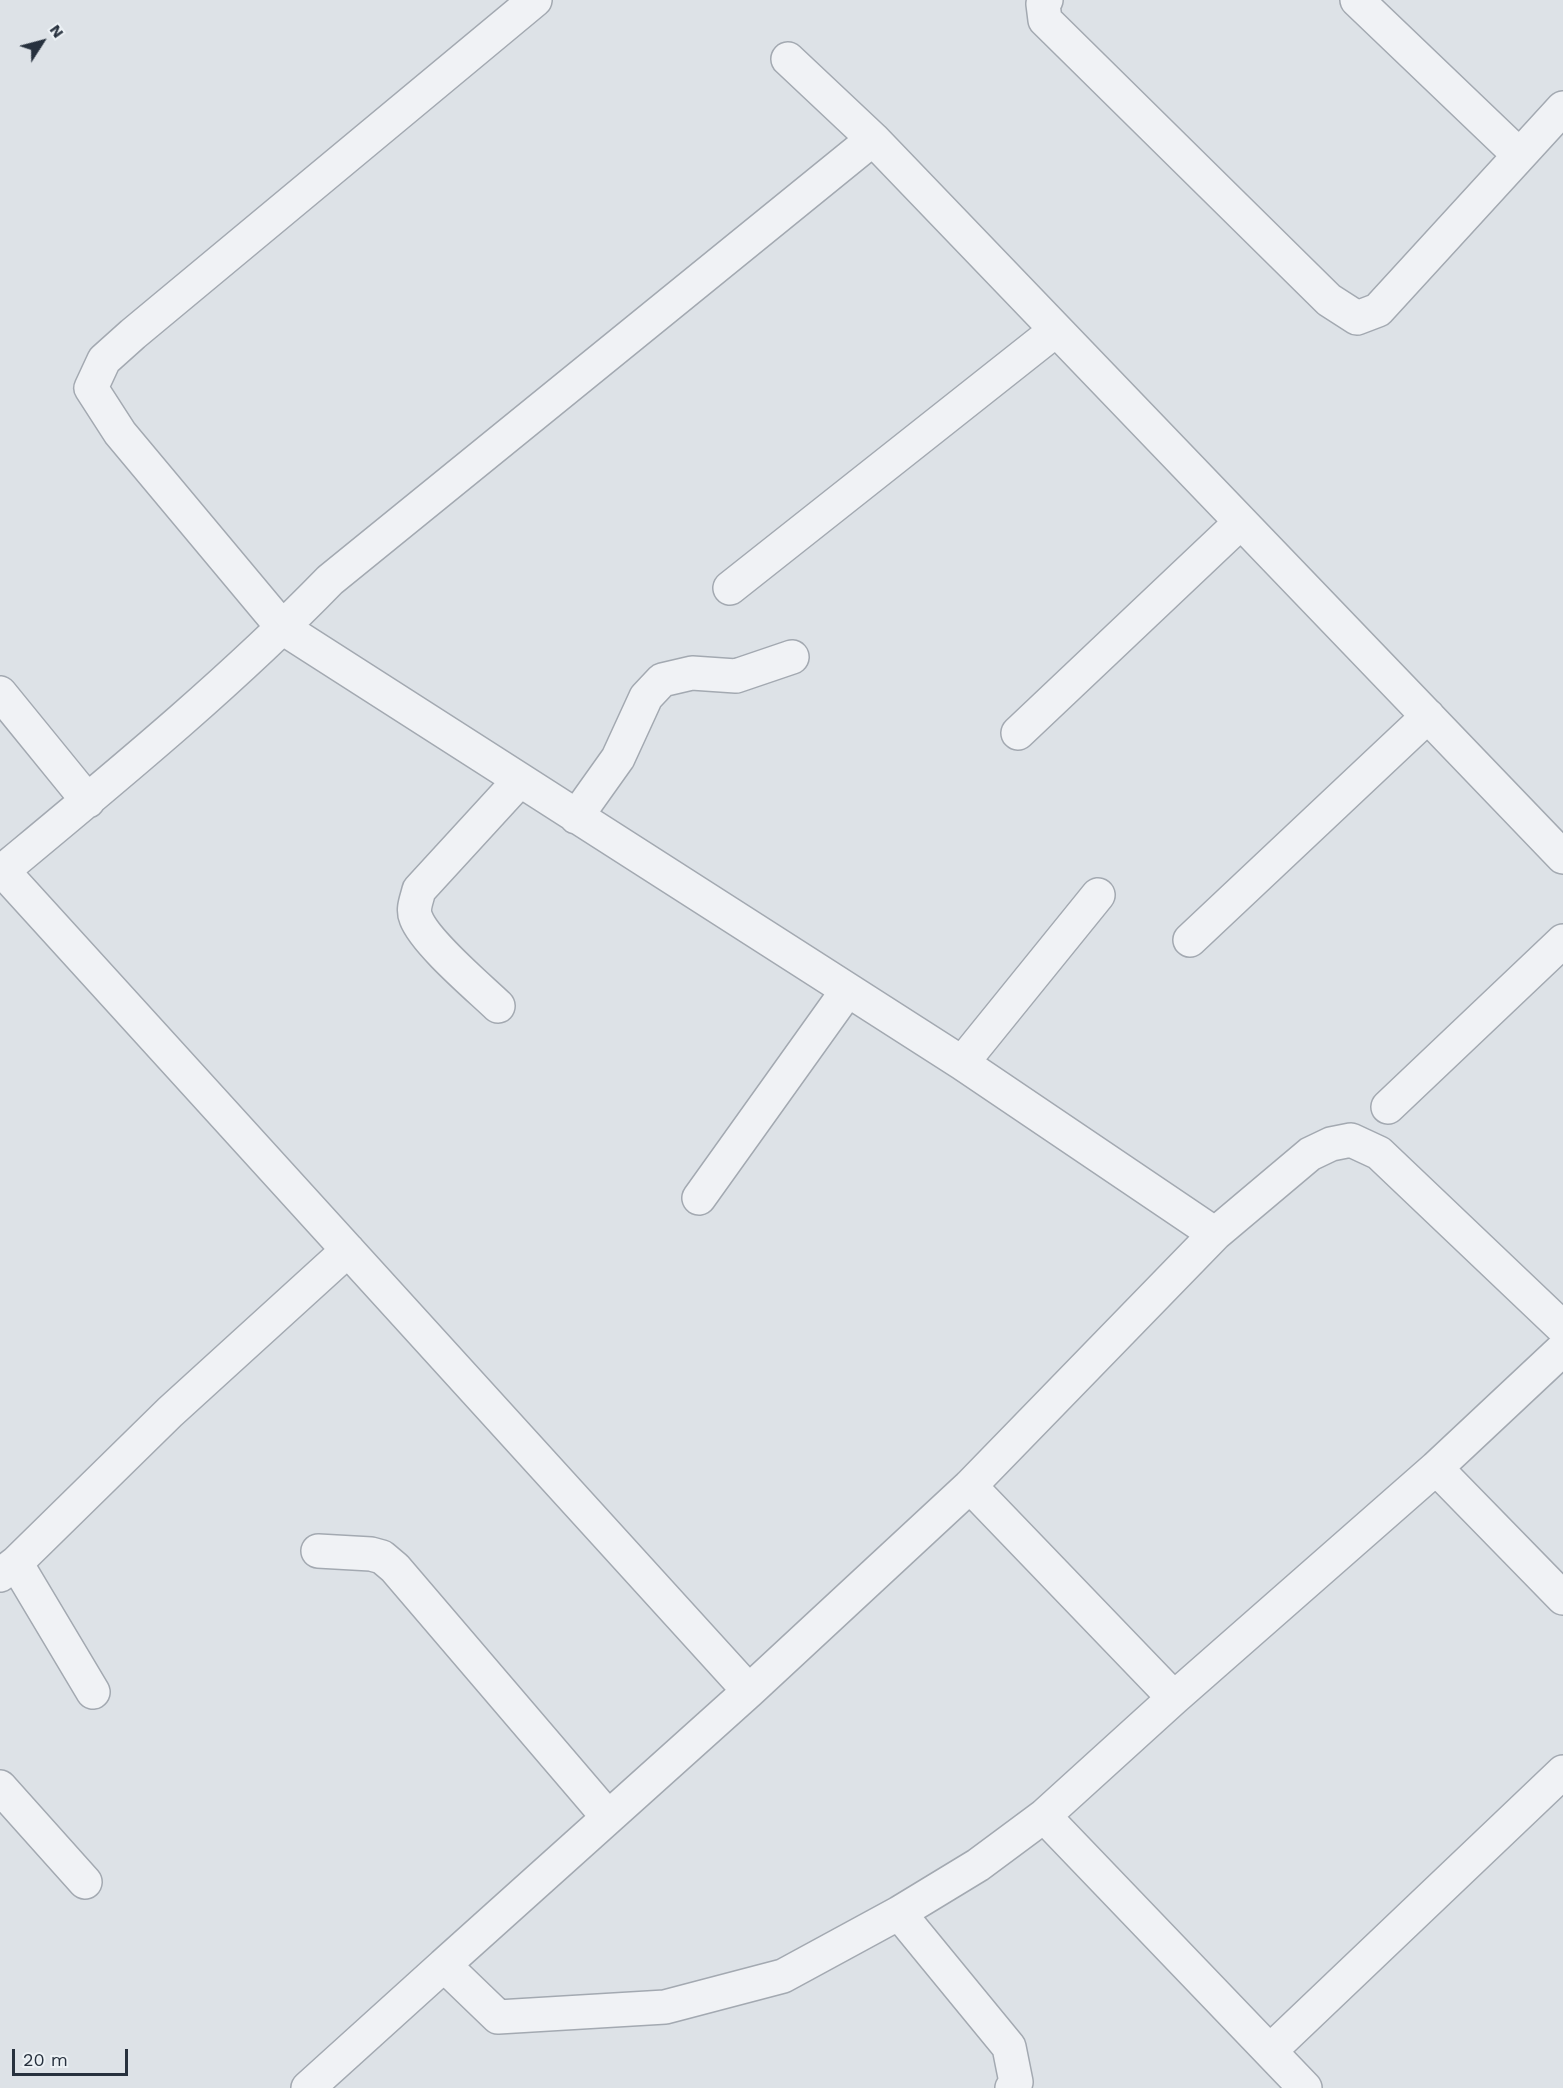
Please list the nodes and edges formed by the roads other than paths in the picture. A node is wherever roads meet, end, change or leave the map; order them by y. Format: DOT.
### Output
graph roads {
  1 [pos="535,0"];
  2 [pos="1046,0"];
  3 [pos="1357,0"];
  4 [pos="788,59"];
  5 [pos="1563,108"];
  6 [pos="873,139"];
  7 [pos="1519,155"];
  8 [pos="1056,330"];
  9 [pos="1241,522"];
  10 [pos="730,588"];
  11 [pos="283,628"];
  12 [pos="792,657"];
  13 [pos="0,693"];
  14 [pos="1428,716"];
  15 [pos="1018,734"];
  16 [pos="519,781"];
  17 [pos="88,801"];
  18 [pos="576,817"];
  19 [pos="1563,857"];
  20 [pos="1,872"];
  21 [pos="1098,895"];
  22 [pos="1190,940"];
  23 [pos="1563,940"];
  24 [pos="847,990"];
  25 [pos="498,1006"];
  26 [pos="962,1063"];
  27 [pos="1388,1107"];
  28 [pos="699,1198"];
  29 [pos="1215,1234"];
  30 [pos="348,1250"];
  31 [pos="1563,1328"];
  32 [pos="1563,1349"];
  33 [pos="1436,1468"];
  34 [pos="970,1486"];
  35 [pos="318,1551"];
  36 [pos="8,1569"];
  37 [pos="1563,1598"];
  38 [pos="749,1691"];
  39 [pos="93,1692"];
  40 [pos="1174,1698"];
  41 [pos="1563,1772"];
  42 [pos="0,1787"];
  43 [pos="1044,1816"];
  44 [pos="608,1817"];
  45 [pos="85,1882"];
  46 [pos="899,1913"];
  47 [pos="444,1965"];
  48 [pos="1270,2051"];
  49 [pos="308,2088"];
  50 [pos="1012,2088"];
  51 [pos="1305,2088"];
  1 -- 11 [label="street"];
  2 -- 7 [label="street"];
  3 -- 7 [label="street"];
  4 -- 6 [label="street"];
  5 -- 7 [label="street"];
  6 -- 8 [label="street"];
  6 -- 11 [label="street"];
  8 -- 9 [label="street"];
  8 -- 10 [label="street"];
  9 -- 14 [label="street"];
  9 -- 15 [label="street"];
  11 -- 16 [label="street"];
  11 -- 17 [label="street"];
  12 -- 18 [label="street"];
  13 -- 17 [label="street"];
  14 -- 19 [label="street"];
  14 -- 22 [label="street"];
  16 -- 18 [label="street"];
  16 -- 25 [label="street"];
  17 -- 20 [label="street"];
  18 -- 24 [label="street"];
  20 -- 30 [label="street"];
  21 -- 26 [label="street"];
  23 -- 27 [label="street"];
  24 -- 26 [label="street"];
  24 -- 28 [label="street"];
  26 -- 29 [label="street"];
  29 -- 31 [label="street"];
  29 -- 34 [label="street"];
  30 -- 36 [label="street"];
  30 -- 38 [label="street"];
  32 -- 33 [label="street"];
  33 -- 37 [label="street"];
  33 -- 40 [label="street"];
  34 -- 38 [label="street"];
  34 -- 40 [label="street"];
  35 -- 44 [label="street"];
  36 -- 39 [label="street"];
  38 -- 44 [label="street"];
  40 -- 43 [label="street"];
  41 -- 48 [label="street"];
  42 -- 45 [label="street"];
  43 -- 46 [label="street"];
  43 -- 48 [label="street"];
  44 -- 47 [label="street"];
  46 -- 47 [label="street"];
  46 -- 50 [label="street"];
  47 -- 49 [label="street"];
  48 -- 51 [label="street"];
}
